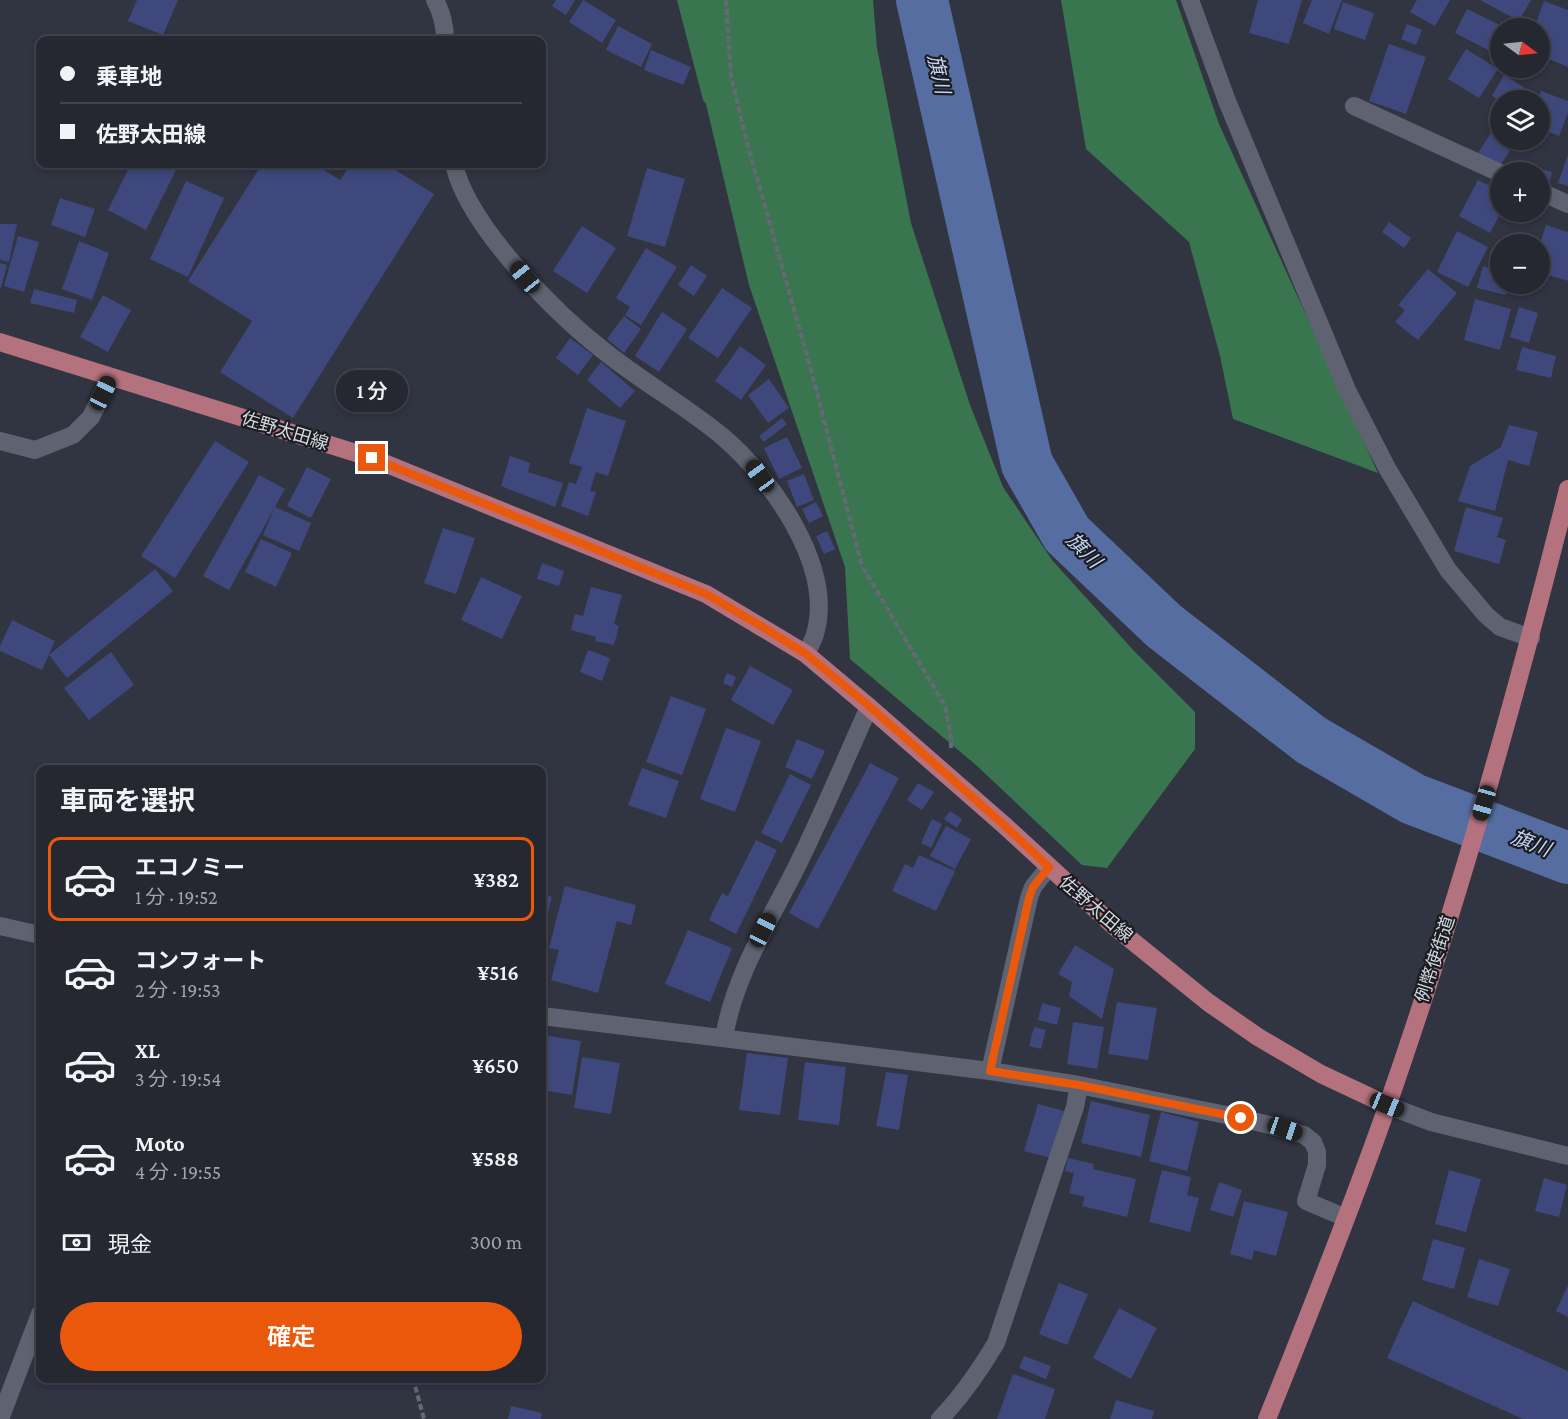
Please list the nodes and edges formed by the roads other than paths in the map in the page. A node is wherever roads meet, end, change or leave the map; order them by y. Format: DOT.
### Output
graph roads {
  1 [pos="435,0"];
  2 [pos="1190,0"];
  3 [pos="445,36"];
  4 [pos="1354,106"];
  5 [pos="455,168"];
  6 [pos="1490,168"];
  7 [pos="1550,196"];
  8 [pos="1568,204"];
  9 [pos="0,342"];
  10 [pos="110,378"];
  11 [pos="0,441"];
  12 [pos="1568,489"];
  13 [pos="1531,638"];
  14 [pos="806,654"];
  15 [pos="869,706"];
  16 [pos="1049,867"];
  17 [pos="0,926"];
  18 [pos="36,934"];
  19 [pos="546,1016"];
  20 [pos="724,1038"];
  21 [pos="990,1071"];
  22 [pos="1079,1085"];
  23 [pos="1387,1105"];
  24 [pos="1568,1156"];
  25 [pos="1346,1218"];
  26 [pos="36,1324"];
  27 [pos="0,1419"];
  28 [pos="940,1419"];
  29 [pos="1268,1419"];
  1 -- 3 [label="street"];
  2 -- 13 [label="street"];
  4 -- 6 [label="street"];
  5 -- 14 [label="street"];
  7 -- 8 [label="street"];
  9 -- 10 [label="main road, 佐野太田線"];
  10 -- 11 [label="street"];
  10 -- 14 [label="main road, 佐野太田線"];
  12 -- 13 [label="main road, 例幣使街道"];
  13 -- 23 [label="main road, 例幣使街道"];
  14 -- 15 [label="main road, 佐野太田線"];
  15 -- 16 [label="main road, 佐野太田線"];
  15 -- 20 [label="street"];
  16 -- 21 [label="street"];
  16 -- 23 [label="main road, 佐野太田線"];
  17 -- 18 [label="street"];
  19 -- 20 [label="street"];
  20 -- 21 [label="street"];
  21 -- 22 [label="street"];
  22 -- 25 [label="street"];
  22 -- 28 [label="street"];
  23 -- 24 [label="street"];
  23 -- 25 [label="main road, 例幣使街道"];
  25 -- 29 [label="main road, 例幣使街道"];
  26 -- 27 [label="street"];
}
